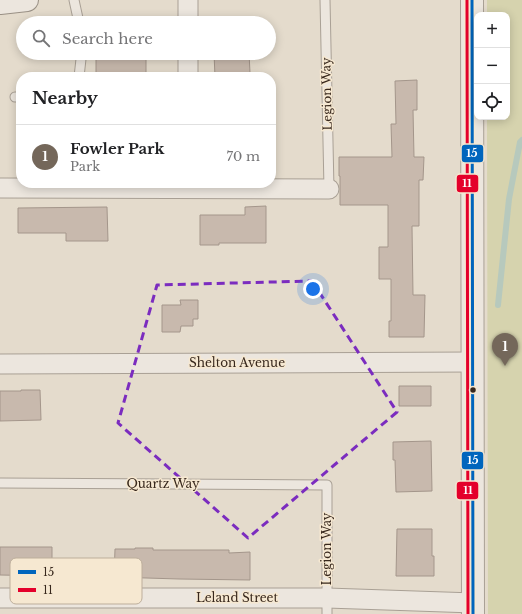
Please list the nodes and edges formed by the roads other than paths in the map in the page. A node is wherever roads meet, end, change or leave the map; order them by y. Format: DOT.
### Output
graph roads {
  1 [pos="27,0"];
  2 [pos="74,0"];
  3 [pos="188,0"];
  4 [pos="325,0"];
  5 [pos="472,0"];
  6 [pos="0,3"];
  7 [pos="77,16"];
  8 [pos="188,16"];
  9 [pos="81,60"];
  10 [pos="188,60"];
  11 [pos="80,72"];
  12 [pos="188,72"];
  13 [pos="0,188"];
  14 [pos="16,188"];
  15 [pos="276,188"];
  16 [pos="329,189"];
  17 [pos="473,362"];
  18 [pos="0,364"];
  19 [pos="0,483"];
  20 [pos="327,485"];
  21 [pos="0,598"];
  22 [pos="10,598"];
  23 [pos="142,601"];
  24 [pos="327,606"];
  25 [pos="474,609"];
  1 -- 6 [label="street"];
  2 -- 7 [label="lane"];
  3 -- 8 [label="street"];
  4 -- 16 [label="lane, Legion Way"];
  5 -- 17 [label="street"];
  9 -- 11 [label="lane"];
  10 -- 12 [label="street"];
  13 -- 14 [label="street"];
  15 -- 16 [label="street"];
  17 -- 18 [label="street, Shelton Avenue"];
  17 -- 25 [label="street"];
  19 -- 20 [label="lane, Quartz Way"];
  20 -- 24 [label="lane, Legion Way"];
  21 -- 22 [label="street, Leland Street"];
  23 -- 24 [label="street, Leland Street"];
  24 -- 25 [label="street, Leland Street"];
}
